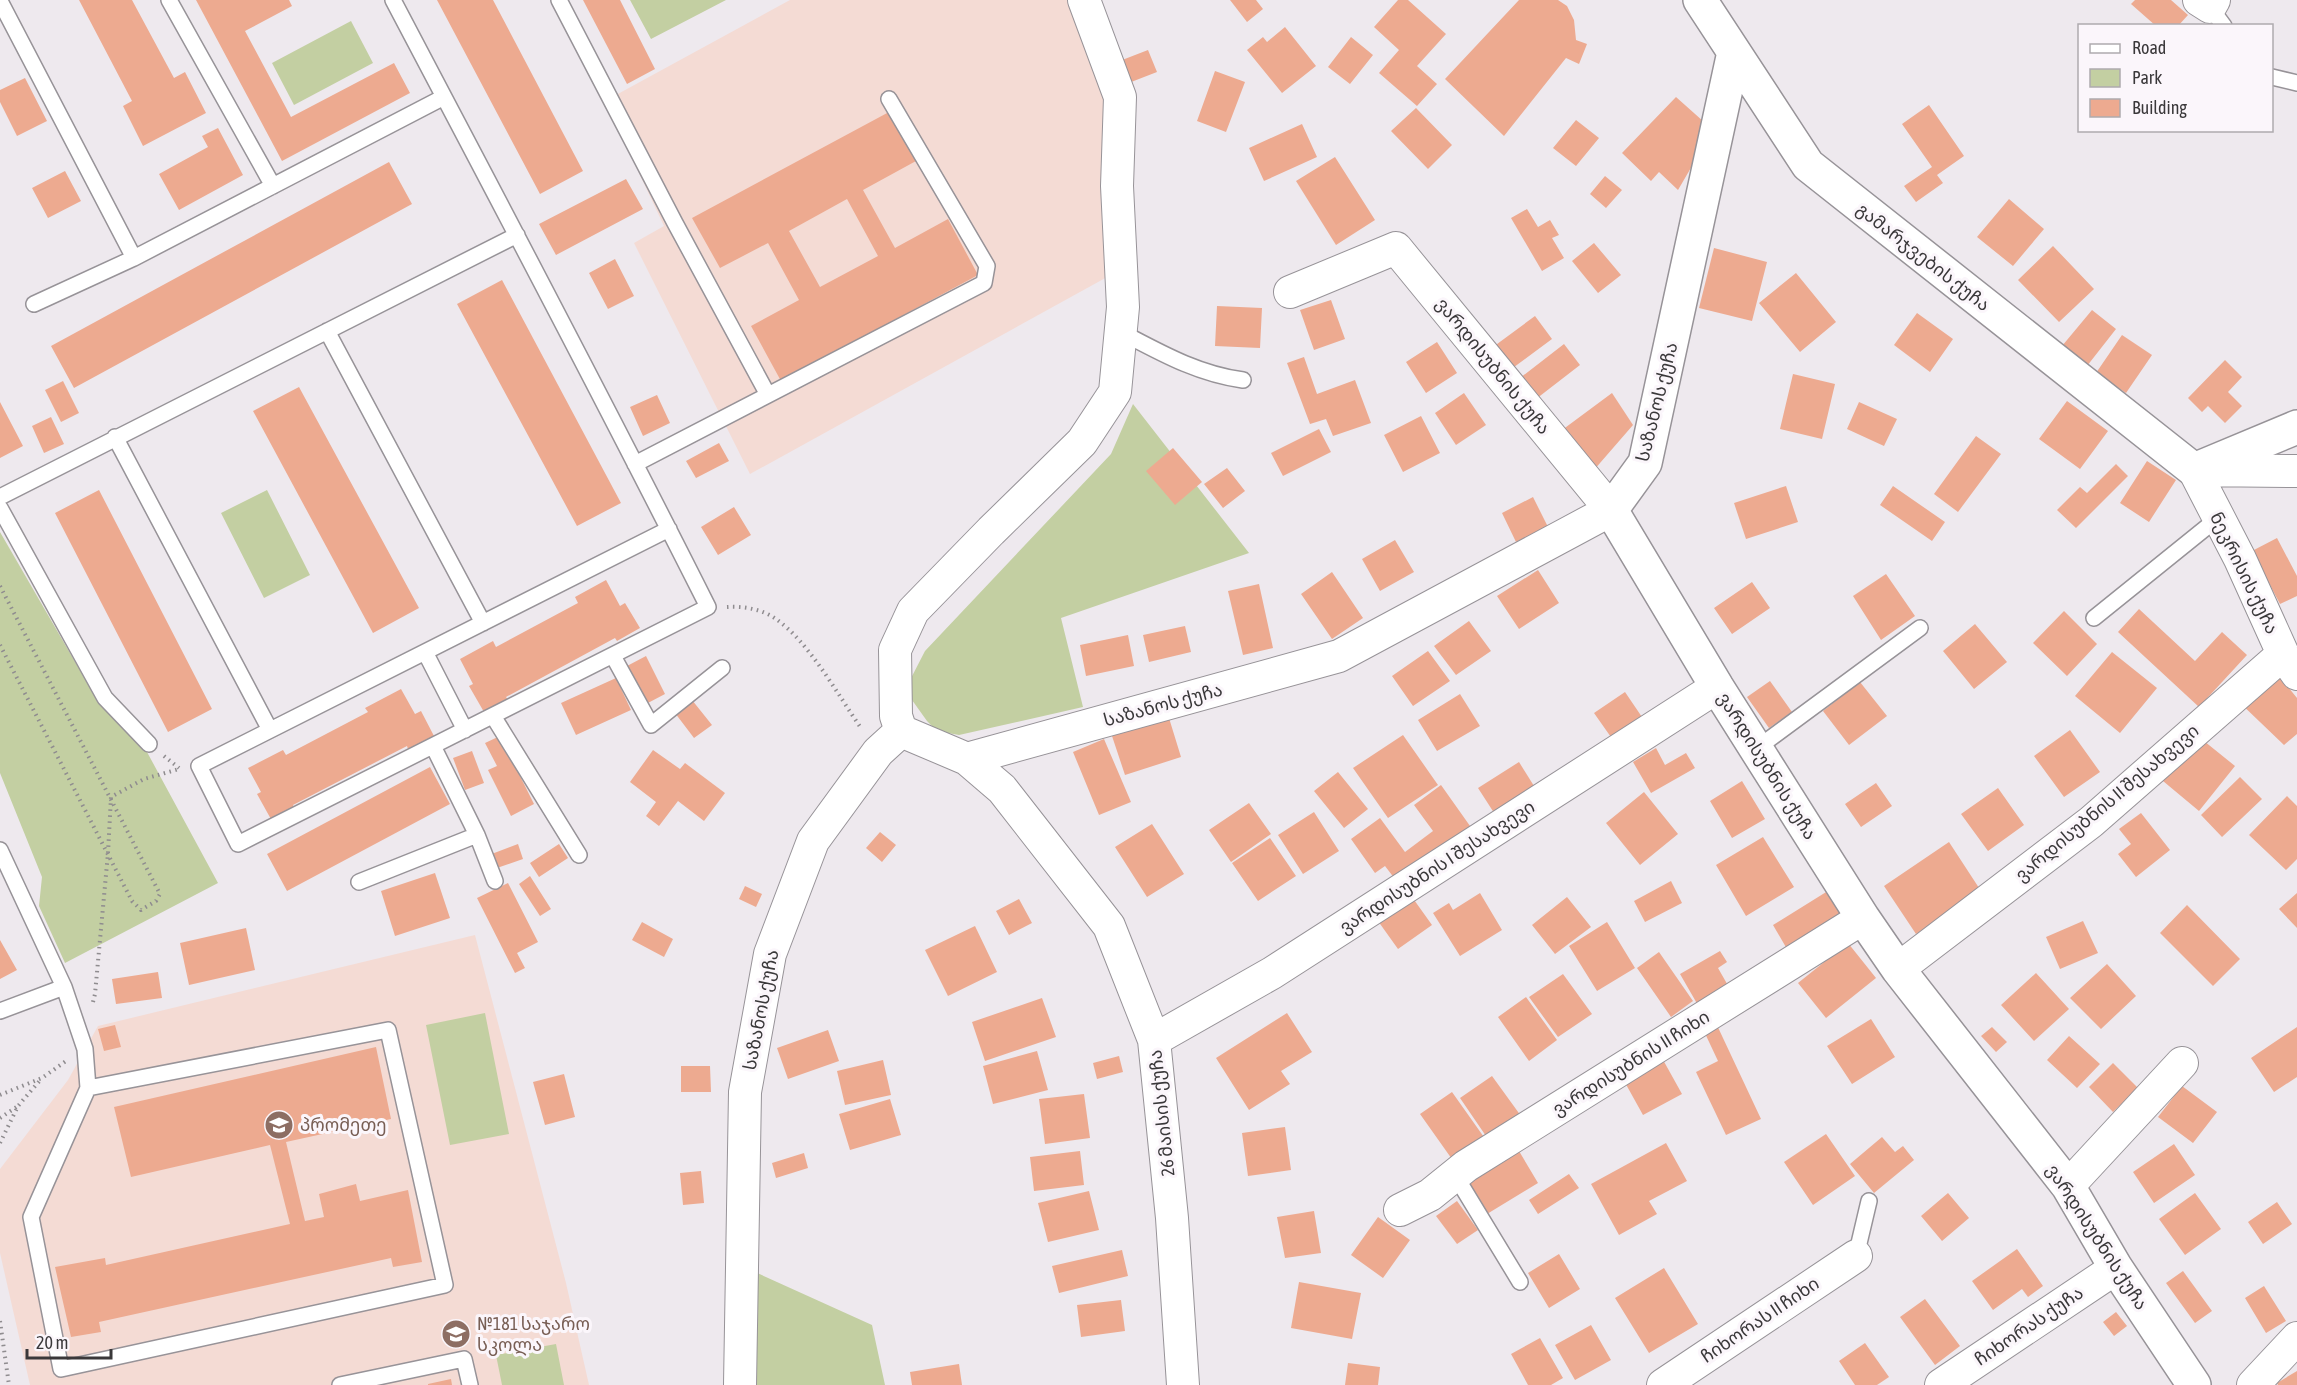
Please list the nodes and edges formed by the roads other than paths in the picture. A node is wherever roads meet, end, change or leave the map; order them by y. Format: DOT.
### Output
graph roads {
  1 [pos="170,0"];
  2 [pos="393,0"];
  3 [pos="559,0"];
  4 [pos="1084,0"];
  5 [pos="1700,0"];
  6 [pos="0,1"];
  7 [pos="1734,52"];
  8 [pos="2273,77"];
  9 [pos="2297,83"];
  10 [pos="444,97"];
  11 [pos="889,99"];
  12 [pos="273,186"];
  13 [pos="517,236"];
  14 [pos="135,258"];
  15 [pos="1290,292"];
  16 [pos="34,304"];
  17 [pos="327,331"];
  18 [pos="1121,332"];
  19 [pos="1243,380"];
  20 [pos="768,395"];
  21 [pos="2297,427"];
  22 [pos="115,437"];
  23 [pos="635,464"];
  24 [pos="2194,470"];
  25 [pos="2297,471"];
  26 [pos="0,497"];
  27 [pos="0,508"];
  28 [pos="1611,510"];
  29 [pos="2218,518"];
  30 [pos="669,530"];
  31 [pos="2094,618"];
  32 [pos="483,623"];
  33 [pos="1920,628"];
  34 [pos="425,652"];
  35 [pos="613,656"];
  36 [pos="2290,664"];
  37 [pos="722,668"];
  38 [pos="1716,687"];
  39 [pos="493,716"];
  40 [pos="270,730"];
  41 [pos="465,730"];
  42 [pos="901,731"];
  43 [pos="149,744"];
  44 [pos="433,746"];
  45 [pos="1756,749"];
  46 [pos="967,759"];
  47 [pos="477,836"];
  48 [pos="0,850"];
  49 [pos="579,855"];
  50 [pos="495,881"];
  51 [pos="359,882"];
  52 [pos="1863,918"];
  53 [pos="1898,969"];
  54 [pos="64,987"];
  55 [pos="0,1011"];
  56 [pos="1154,1040"];
  57 [pos="2182,1063"];
  58 [pos="88,1088"];
  59 [pos="1455,1175"];
  60 [pos="2068,1186"];
  61 [pos="1869,1201"];
  62 [pos="1400,1210"];
  63 [pos="1856,1256"];
  64 [pos="2116,1268"];
  65 [pos="1520,1282"];
  66 [pos="2297,1338"];
  67 [pos="340,1385"];
  68 [pos="470,1385"];
  69 [pos="740,1385"];
  70 [pos="1183,1385"];
  71 [pos="1664,1385"];
  72 [pos="1941,1385"];
  73 [pos="2194,1385"];
  74 [pos="2253,1385"];
  1 -- 12 [label="lane"];
  2 -- 10 [label="lane"];
  3 -- 20 [label="lane"];
  4 -- 18 [label="street"];
  5 -- 7 [label="street, გამარჯვების ქუჩა"];
  6 -- 14 [label="lane"];
  7 -- 24 [label="street, გამარჯვების ქუჩა"];
  7 -- 28 [label="street, საზანოს ქუჩა"];
  8 -- 9 [label="lane"];
  10 -- 12 [label="lane"];
  10 -- 13 [label="lane"];
  11 -- 20 [label="lane"];
  12 -- 14 [label="lane"];
  13 -- 17 [label="lane"];
  13 -- 23 [label="lane"];
  14 -- 16 [label="lane"];
  15 -- 28 [label="street, ვარდისუბნის ქუჩა"];
  17 -- 22 [label="lane"];
  17 -- 32 [label="lane"];
  18 -- 19 [label="lane"];
  18 -- 42 [label="street"];
  20 -- 23 [label="lane"];
  21 -- 24 [label="street"];
  22 -- 26 [label="lane"];
  22 -- 40 [label="lane"];
  23 -- 30 [label="lane"];
  24 -- 25 [label="street"];
  24 -- 29 [label="street, ნეკრისის ქუჩა"];
  27 -- 43 [label="lane"];
  28 -- 38 [label="street, ვარდისუბნის ქუჩა"];
  28 -- 46 [label="street, საზანოს ქუჩა"];
  29 -- 31 [label="lane"];
  29 -- 36 [label="street, ნეკრისის ქუჩა"];
  30 -- 32 [label="lane"];
  30 -- 35 [label="lane"];
  32 -- 34 [label="lane"];
  33 -- 45 [label="lane"];
  34 -- 40 [label="lane"];
  34 -- 41 [label="lane"];
  35 -- 37 [label="lane"];
  35 -- 39 [label="lane"];
  36 -- 53 [label="street, ვარდისუბნის II შესახვევი"];
  38 -- 45 [label="street, ვარდისუბნის ქუჩა"];
  38 -- 56 [label="street, ვარდისუბნის I შესახვევი"];
  39 -- 41 [label="lane"];
  39 -- 49 [label="lane"];
  40 -- 44 [label="lane"];
  41 -- 44 [label="lane"];
  42 -- 46 [label="street"];
  42 -- 69 [label="street, საზანოს ქუჩა"];
  44 -- 47 [label="lane"];
  45 -- 52 [label="street, ვარდისუბნის ქუჩა"];
  46 -- 56 [label="street, 26 მაისის ქუჩა"];
  47 -- 50 [label="lane"];
  47 -- 51 [label="lane"];
  48 -- 54 [label="lane"];
  52 -- 53 [label="street, ვარდისუბნის ქუჩა"];
  52 -- 59 [label="street, ვარდისუბნის II ჩიხი"];
  53 -- 60 [label="street, ვარდისუბნის ქუჩა"];
  54 -- 55 [label="lane"];
  54 -- 58 [label="lane"];
  56 -- 70 [label="street, 26 მაისის ქუჩა"];
  57 -- 60 [label="street"];
  58 -- 58 [label="lane"];
  59 -- 62 [label="street, ვარდისუბნის II ჩიხი"];
  59 -- 65 [label="lane"];
  60 -- 64 [label="street, ვარდისუბნის ქუჩა"];
  61 -- 63 [label="lane"];
  63 -- 71 [label="street, ჩიხორას II ჩიხი"];
  64 -- 72 [label="street, ჩიხორას ქუჩა"];
  64 -- 73 [label="street, ვარდისუბნის ქუჩა"];
  66 -- 74 [label="street"];
  67 -- 68 [label="lane"];
}
